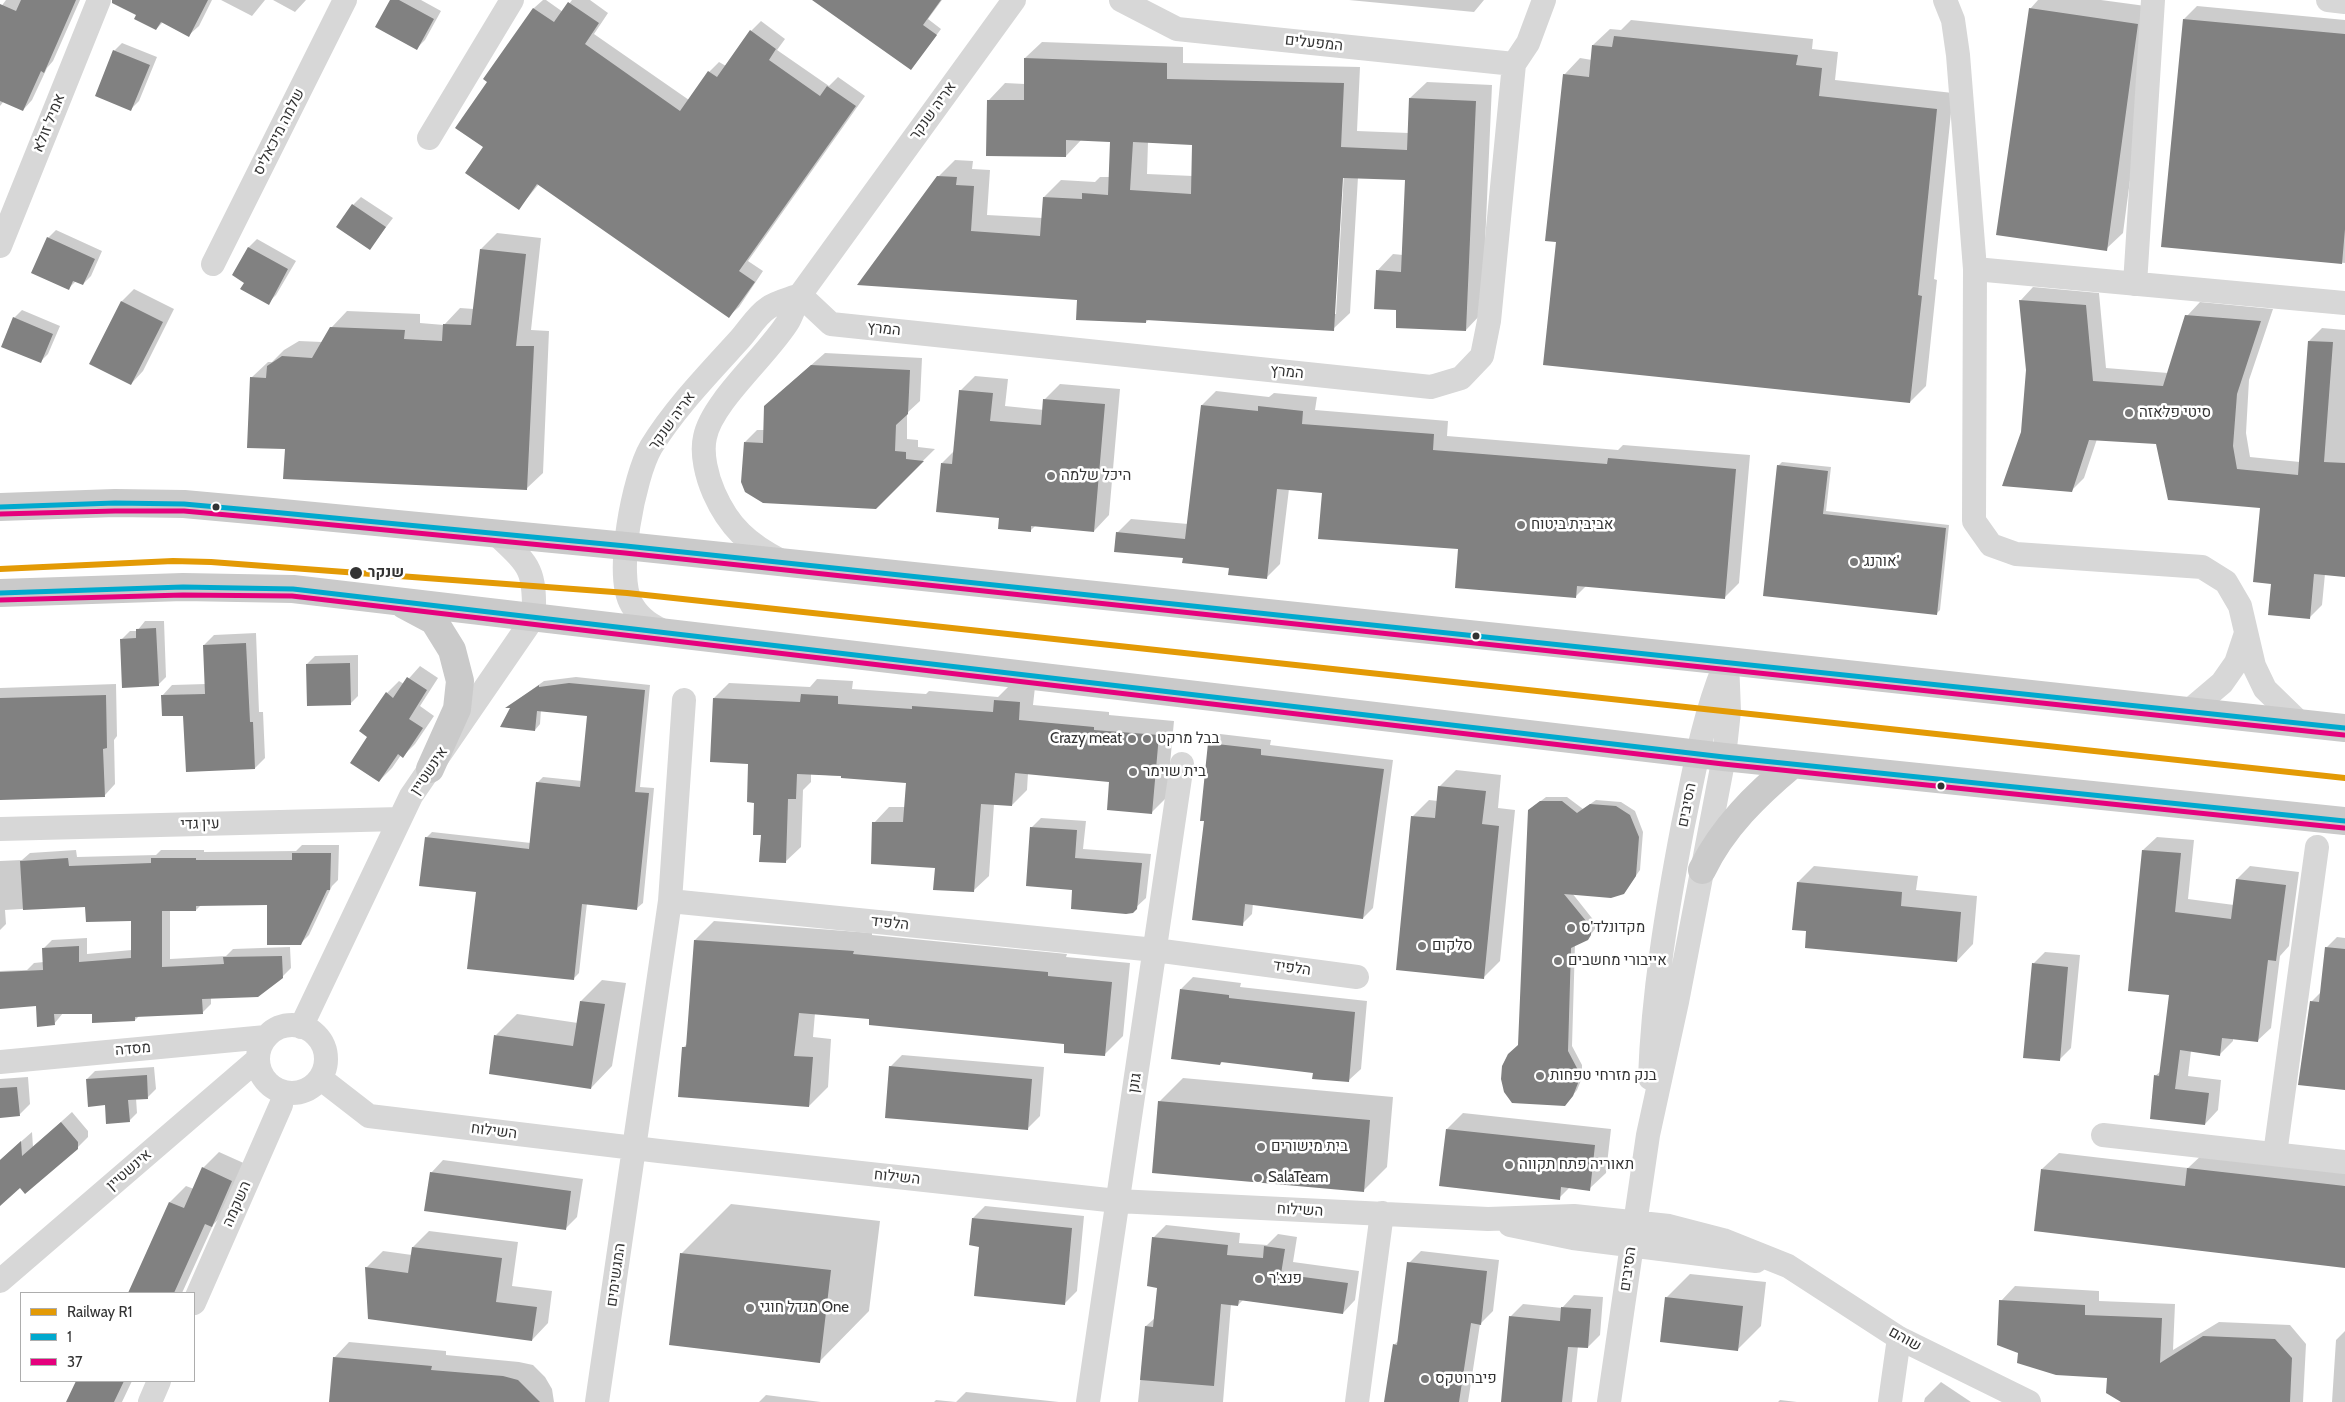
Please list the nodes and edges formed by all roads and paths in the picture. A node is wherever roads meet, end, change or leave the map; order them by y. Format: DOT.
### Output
graph roads {
  1 [pos="99,0"];
  2 [pos="345,0"];
  3 [pos="512,0"];
  4 [pos="1014,0"];
  5 [pos="1544,0"];
  6 [pos="1945,0"];
  7 [pos="2153,0"];
  8 [pos="2328,0"];
  9 [pos="2345,2"];
  10 [pos="1133,3"];
  11 [pos="1514,64"];
  12 [pos="429,138"];
  13 [pos="0,246"];
  14 [pos="213,264"];
  15 [pos="1975,269"];
  16 [pos="2135,284"];
  17 [pos="800,295"];
  18 [pos="2345,303"];
  19 [pos="0,507"];
  20 [pos="495,533"];
  21 [pos="626,546"];
  22 [pos="784,563"];
  23 [pos="0,593"];
  24 [pos="399,601"];
  25 [pos="534,618"];
  26 [pos="2247,631"];
  27 [pos="667,633"];
  28 [pos="1727,661"];
  29 [pos="684,700"];
  30 [pos="2189,711"];
  31 [pos="2300,723"];
  32 [pos="2345,728"];
  33 [pos="1711,755"];
  34 [pos="1182,764"];
  35 [pos="1793,764"];
  36 [pos="430,769"];
  37 [pos="400,819"];
  38 [pos="2343,823"];
  39 [pos="0,829"];
  40 [pos="2317,847"];
  41 [pos="1702,870"];
  42 [pos="670,901"];
  43 [pos="1155,950"];
  44 [pos="1357,977"];
  45 [pos="301,1026"];
  46 [pos="266,1037"];
  47 [pos="258,1059"];
  48 [pos="0,1062"];
  49 [pos="320,1078"];
  50 [pos="281,1105"];
  51 [pos="1648,1135"];
  52 [pos="2103,1135"];
  53 [pos="635,1148"];
  54 [pos="2275,1154"];
  55 [pos="2345,1162"];
  56 [pos="1117,1201"];
  57 [pos="1382,1214"];
  58 [pos="1488,1219"];
  59 [pos="1635,1221"];
  60 [pos="1631,1246"];
  61 [pos="1788,1266"];
  62 [pos="0,1280"];
  63 [pos="195,1301"];
  64 [pos="1899,1338"];
  65 [pos="160,1382"];
  66 [pos="150,1402"];
  67 [pos="597,1402"];
  68 [pos="1088,1402"];
  69 [pos="1357,1402"];
  70 [pos="1609,1402"];
  71 [pos="1890,1402"];
  72 [pos="2029,1402"];
  1 -- 13 [label="street, אמיל זולא"];
  2 -- 14 [label="street, שלמה מיכאליס"];
  3 -- 12 [label="street"];
  4 -- 17 [label="street, אריה שנקר"];
  5 -- 11 [label="street"];
  6 -- 15 [label="street"];
  7 -- 16 [label="street"];
  8 -- 9 [label="street"];
  10 -- 11 [label="street, המפעלים"];
  11 -- 17 [label="street, המרץ"];
  15 -- 16 [label="street"];
  15 -- 26 [label="street"];
  16 -- 18 [label="street"];
  17 -- 21 [label="street, אריה שנקר"];
  17 -- 22 [label="street, אריה שנקר"];
  19 -- 20 [label="main road"];
  20 -- 21 [label="main road"];
  20 -- 25 [label="street"];
  21 -- 22 [label="main road"];
  21 -- 27 [label="street, אריה שנקר"];
  22 -- 28 [label="main road"];
  23 -- 24 [label="main road"];
  24 -- 25 [label="main road"];
  24 -- 36 [label="main road"];
  25 -- 27 [label="main road"];
  25 -- 36 [label="street, אינשטיין"];
  26 -- 30 [label="street"];
  26 -- 31 [label="street"];
  27 -- 33 [label="main road"];
  28 -- 30 [label="main road"];
  28 -- 33 [label="street, הסיבים"];
  29 -- 42 [label="street"];
  30 -- 31 [label="main road"];
  31 -- 32 [label="main road"];
  33 -- 35 [label="main road"];
  33 -- 41 [label="street, הסיבים"];
  33 -- 51 [label="street, הסיבים"];
  34 -- 43 [label="street, גונן"];
  35 -- 38 [label="main road"];
  35 -- 41 [label="main road"];
  36 -- 37 [label="street, אינשטיין"];
  37 -- 39 [label="street, עין גדי"];
  37 -- 45 [label="street, אינשטיין"];
  40 -- 54 [label="street"];
  41 -- 51 [label="street, הסיבים"];
  42 -- 43 [label="street, הלפיד"];
  42 -- 53 [label="street"];
  43 -- 44 [label="street, הלפיד"];
  43 -- 56 [label="street, גונן"];
  45 -- 46 [label="street"];
  45 -- 49 [label="street"];
  46 -- 47 [label="street"];
  46 -- 48 [label="street, מסדה"];
  47 -- 49 [label="street"];
  47 -- 62 [label="street, אינשטיין"];
  49 -- 53 [label="street, השילוח"];
  50 -- 63 [label="street, השקמה"];
  51 -- 59 [label="street, הסיבים"];
  52 -- 54 [label="street"];
  53 -- 56 [label="street, השילוח"];
  53 -- 67 [label="street, המגשימים"];
  54 -- 55 [label="street"];
  56 -- 57 [label="street, השילוח"];
  56 -- 68 [label="street, גונן"];
  57 -- 58 [label="street, השילוח"];
  57 -- 69 [label="street"];
  58 -- 59 [label="street, השילוח"];
  58 -- 60 [label="street, השילוח"];
  59 -- 60 [label="street, הסיבים"];
  59 -- 61 [label="street, שוהם"];
  60 -- 61 [label="street, שוהם"];
  60 -- 70 [label="street, הסיבים"];
  61 -- 64 [label="street, שוהם"];
  64 -- 71 [label="street"];
  64 -- 72 [label="street, שוהם"];
  65 -- 66 [label="street"];
}
